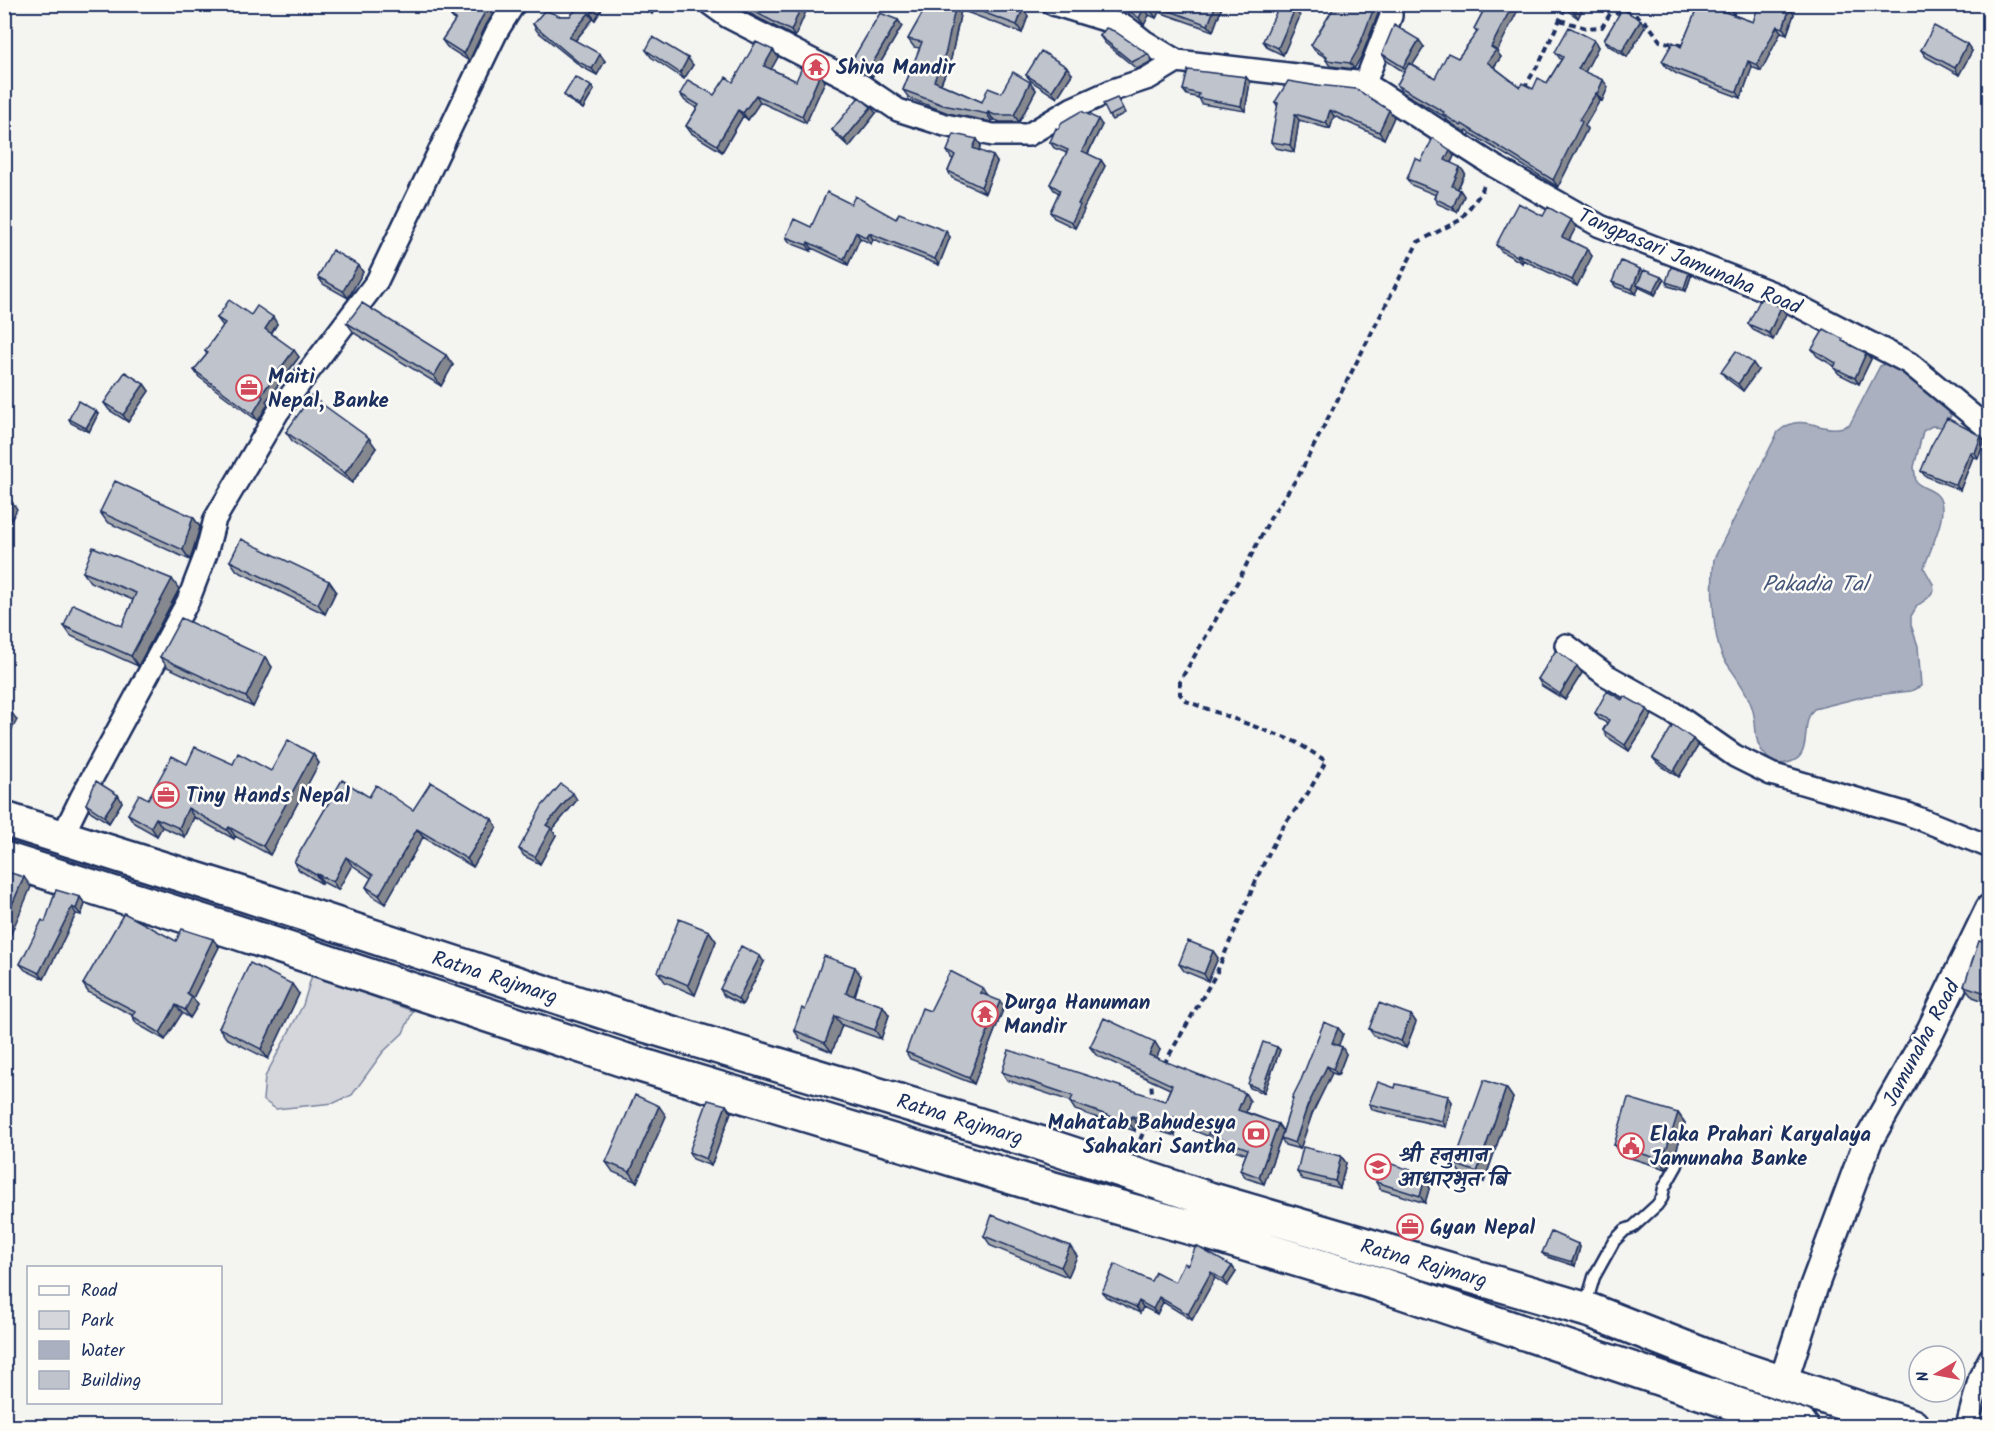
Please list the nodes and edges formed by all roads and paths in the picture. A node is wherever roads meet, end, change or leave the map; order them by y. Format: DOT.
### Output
graph roads {
  1 [pos="514,4"];
  2 [pos="554,4"];
  3 [pos="572,4"];
  4 [pos="710,4"];
  5 [pos="1053,4"];
  6 [pos="1391,4"];
  7 [pos="1567,4"];
  8 [pos="1736,4"];
  9 [pos="1560,20"];
  10 [pos="1729,26"];
  11 [pos="1693,50"];
  12 [pos="1177,61"];
  13 [pos="1365,83"];
  14 [pos="1522,91"];
  15 [pos="1494,166"];
  16 [pos="1989,430"];
  17 [pos="1566,645"];
  18 [pos="4,819"];
  19 [pos="62,837"];
  20 [pos="1989,847"];
  21 [pos="4,859"];
  22 [pos="1989,908"];
  23 [pos="1161,1068"];
  24 [pos="1156,1075"];
  25 [pos="1152,1107"];
  26 [pos="1150,1116"];
  27 [pos="1677,1165"];
  28 [pos="1123,1171"];
  29 [pos="1591,1311"];
  30 [pos="1989,1358"];
  31 [pos="1783,1382"];
  32 [pos="1801,1426"];
  33 [pos="1912,1426"];
  34 [pos="1967,1426"];
  1 -- 19 [label="street"];
  2 -- 3 [label="street"];
  4 -- 12 [label="street"];
  5 -- 12 [label="street"];
  6 -- 13 [label="street"];
  7 -- 9 [label="path"];
  8 -- 10 [label="path"];
  9 -- 11 [label="path"];
  9 -- 14 [label="path"];
  12 -- 13 [label="street"];
  13 -- 15 [label="street, Tangpasari Jamunaha Road"];
  15 -- 16 [label="street, Tangpasari Jamunaha Road"];
  15 -- 23 [label="path"];
  17 -- 20 [label="street"];
  18 -- 19 [label="highway, Ratna Rajmarg"];
  19 -- 28 [label="highway, Ratna Rajmarg"];
  21 -- 32 [label="highway, Ratna Rajmarg"];
  22 -- 31 [label="street, Jamunaha Road"];
  24 -- 25 [label="path"];
  26 -- 28 [label="path"];
  27 -- 29 [label="lane"];
  28 -- 29 [label="highway, Ratna Rajmarg"];
  29 -- 31 [label="highway, Ratna Rajmarg"];
  30 -- 34 [label="street"];
  31 -- 33 [label="highway, Ratna Rajmarg"];
}
